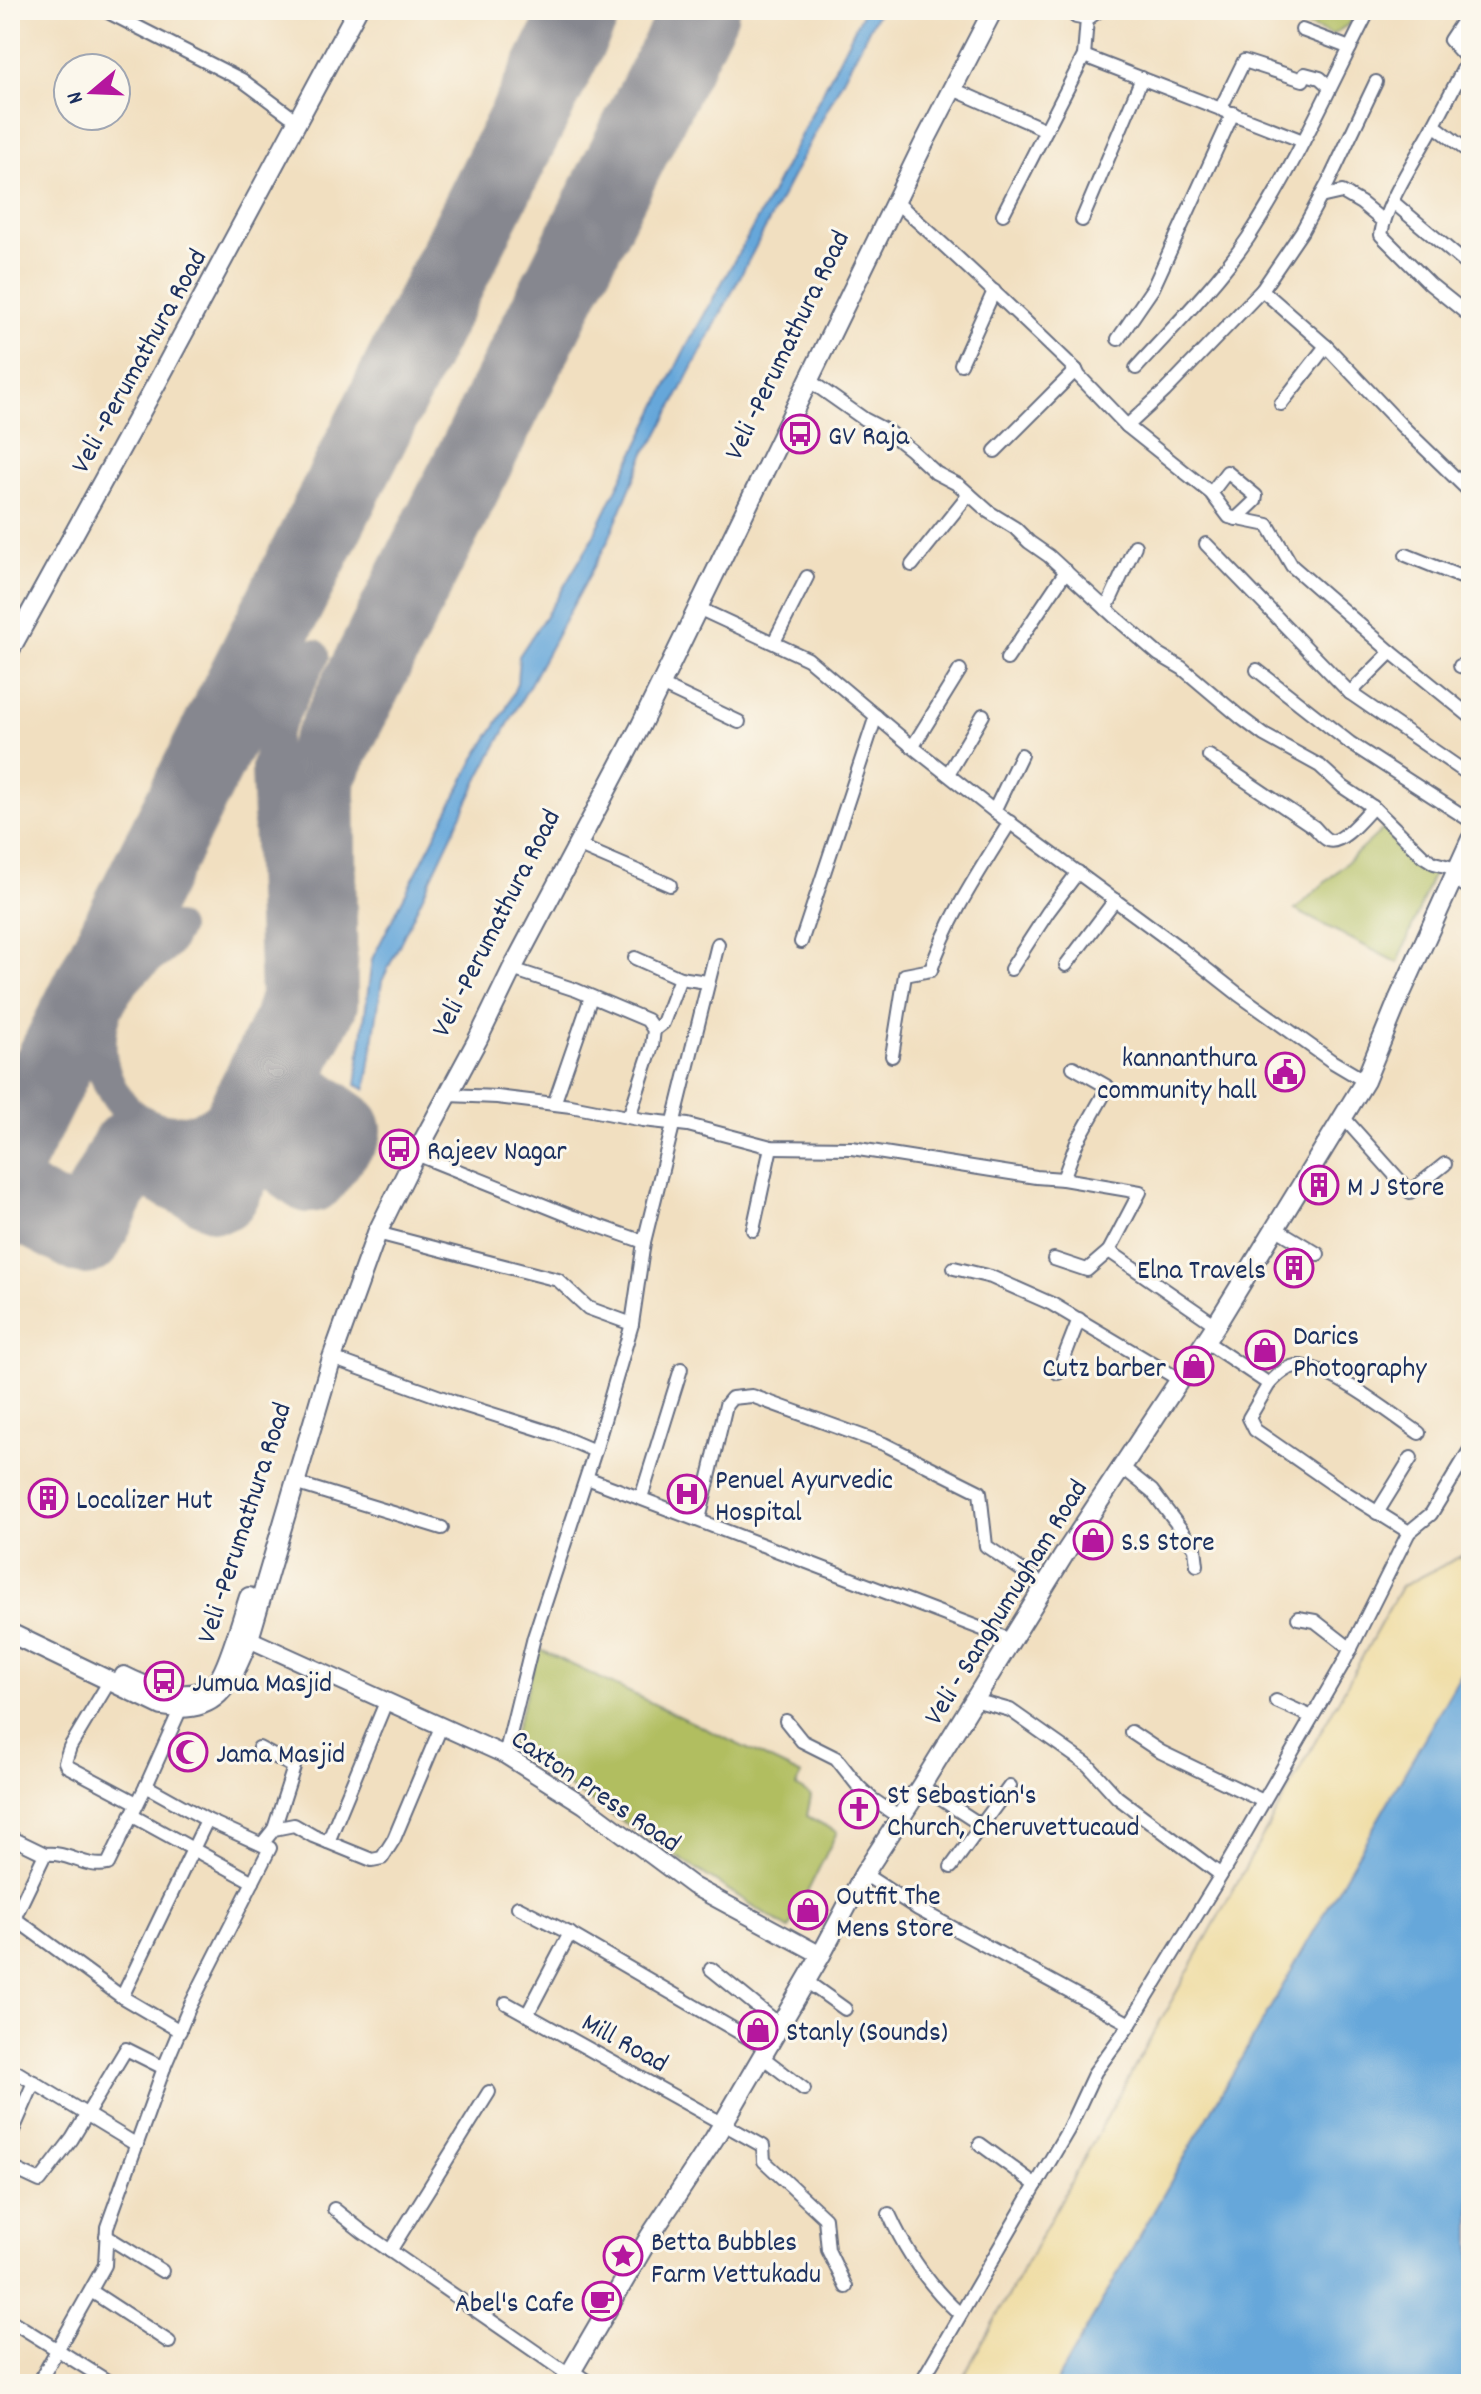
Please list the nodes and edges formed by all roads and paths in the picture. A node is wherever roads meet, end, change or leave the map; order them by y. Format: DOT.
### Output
graph roads {
  1 [pos="104,10"];
  2 [pos="343,10"];
  3 [pos="357,10"];
  4 [pos="982,10"];
  5 [pos="993,10"];
  6 [pos="1067,10"];
  7 [pos="1100,10"];
  8 [pos="1369,10"];
  9 [pos="1470,10"];
  10 [pos="1087,19"];
  11 [pos="1302,30"];
  12 [pos="1350,48"];
  13 [pos="1084,56"];
  14 [pos="1470,61"];
  15 [pos="1142,78"];
  16 [pos="1376,82"];
  17 [pos="1330,87"];
  18 [pos="953,89"];
  19 [pos="1227,110"];
  20 [pos="289,115"];
  21 [pos="1434,125"];
  22 [pos="1046,130"];
  23 [pos="1303,141"];
  24 [pos="1471,154"];
  25 [pos="1320,197"];
  26 [pos="896,202"];
  27 [pos="1393,202"];
  28 [pos="1003,214"];
  29 [pos="1082,220"];
  30 [pos="1384,222"];
  31 [pos="1471,268"];
  32 [pos="1262,290"];
  33 [pos="994,291"];
  34 [pos="1471,317"];
  35 [pos="1118,339"];
  36 [pos="1326,346"];
  37 [pos="961,364"];
  38 [pos="1136,368"];
  39 [pos="1076,370"];
  40 [pos="810,381"];
  41 [pos="1281,404"];
  42 [pos="1127,426"];
  43 [pos="995,451"];
  44 [pos="1469,488"];
  45 [pos="1211,493"];
  46 [pos="969,494"];
  47 [pos="1236,519"];
  48 [pos="1206,544"];
  49 [pos="1135,546"];
  50 [pos="1406,555"];
  51 [pos="912,565"];
  52 [pos="1066,571"];
  53 [pos="807,577"];
  54 [pos="1471,581"];
  55 [pos="698,608"];
  56 [pos="1106,609"];
  57 [pos="10,629"];
  58 [pos="774,642"];
  59 [pos="10,650"];
  60 [pos="1391,652"];
  61 [pos="1007,659"];
  62 [pos="960,670"];
  63 [pos="1257,670"];
  64 [pos="661,685"];
  65 [pos="1350,693"];
  66 [pos="983,715"];
  67 [pos="876,716"];
  68 [pos="1471,717"];
  69 [pos="739,722"];
  70 [pos="913,746"];
  71 [pos="1021,755"];
  72 [pos="1209,756"];
  73 [pos="948,774"];
  74 [pos="1471,776"];
  75 [pos="1373,807"];
  76 [pos="994,811"];
  77 [pos="1471,821"];
  78 [pos="1010,822"];
  79 [pos="1471,839"];
  80 [pos="577,845"];
  81 [pos="1078,872"];
  82 [pos="1456,873"];
  83 [pos="670,885"];
  84 [pos="1471,890"];
  85 [pos="1115,900"];
  86 [pos="801,942"];
  87 [pos="718,944"];
  88 [pos="635,958"];
  89 [pos="1066,965"];
  90 [pos="512,969"];
  91 [pos="1011,969"];
  92 [pos="680,978"];
  93 [pos="707,982"];
  94 [pos="591,997"];
  95 [pos="654,1030"];
  96 [pos="892,1056"];
  97 [pos="1073,1067"];
  98 [pos="1365,1081"];
  99 [pos="448,1095"];
  100 [pos="554,1104"];
  101 [pos="629,1117"];
  102 [pos="1343,1117"];
  103 [pos="672,1123"];
  104 [pos="771,1147"];
  105 [pos="416,1154"];
  106 [pos="1445,1164"];
  107 [pos="1063,1179"];
  108 [pos="1275,1228"];
  109 [pos="753,1230"];
  110 [pos="377,1233"];
  111 [pos="644,1242"];
  112 [pos="1109,1251"];
  113 [pos="1318,1254"];
  114 [pos="1054,1259"];
  115 [pos="954,1268"];
  116 [pos="1079,1319"];
  117 [pos="632,1324"];
  118 [pos="1216,1325"];
  119 [pos="1205,1341"];
  120 [pos="332,1358"];
  121 [pos="681,1369"];
  122 [pos="1058,1373"];
  123 [pos="1180,1380"];
  124 [pos="1269,1384"];
  125 [pos="1419,1433"];
  126 [pos="1471,1448"];
  127 [pos="595,1451"];
  128 [pos="1411,1458"];
  129 [pos="1122,1467"];
  130 [pos="587,1478"];
  131 [pos="295,1483"];
  132 [pos="641,1498"];
  133 [pos="1377,1513"];
  134 [pos="699,1520"];
  135 [pos="442,1528"];
  136 [pos="1409,1532"];
  137 [pos="1197,1565"];
  138 [pos="1045,1586"];
  139 [pos="1298,1618"];
  140 [pos="10,1620"];
  141 [pos="10,1633"];
  142 [pos="249,1639"];
  143 [pos="1011,1640"];
  144 [pos="1351,1649"];
  145 [pos="109,1682"];
  146 [pos="974,1700"];
  147 [pos="1276,1701"];
  148 [pos="386,1702"];
  149 [pos="180,1710"];
  150 [pos="1312,1717"];
  151 [pos="786,1721"];
  152 [pos="441,1727"];
  153 [pos="1131,1732"];
  154 [pos="259,1748"];
  155 [pos="505,1755"];
  156 [pos="146,1786"];
  157 [pos="921,1786"];
  158 [pos="1010,1786"];
  159 [pos="1263,1801"];
  160 [pos="134,1809"];
  161 [pos="900,1818"];
  162 [pos="207,1820"];
  163 [pos="981,1825"];
  164 [pos="274,1829"];
  165 [pos="10,1837"];
  166 [pos="328,1842"];
  167 [pos="194,1848"];
  168 [pos="270,1848"];
  169 [pos="45,1854"];
  170 [pos="951,1867"];
  171 [pos="864,1874"];
  172 [pos="1221,1875"];
  173 [pos="253,1882"];
  174 [pos="518,1907"];
  175 [pos="12,1922"];
  176 [pos="570,1933"];
  177 [pos="821,1955"];
  178 [pos="711,1969"];
  179 [pos="806,1981"];
  180 [pos="122,1997"];
  181 [pos="506,2003"];
  182 [pos="845,2009"];
  183 [pos="527,2015"];
  184 [pos="1130,2024"];
  185 [pos="780,2025"];
  186 [pos="180,2031"];
  187 [pos="764,2052"];
  188 [pos="10,2068"];
  189 [pos="164,2068"];
  190 [pos="34,2082"];
  191 [pos="804,2089"];
  192 [pos="489,2092"];
  193 [pos="87,2114"];
  194 [pos="722,2122"];
  195 [pos="10,2137"];
  196 [pos="980,2144"];
  197 [pos="137,2145"];
  198 [pos="10,2167"];
  199 [pos="1036,2185"];
  200 [pos="334,2209"];
  201 [pos="889,2214"];
  202 [pos="106,2236"];
  203 [pos="390,2251"];
  204 [pos="162,2271"];
  205 [pos="846,2287"];
  206 [pos="91,2291"];
  207 [pos="960,2314"];
  208 [pos="10,2320"];
  209 [pos="169,2342"];
  210 [pos="57,2350"];
  211 [pos="568,2376"];
  212 [pos="38,2384"];
  213 [pos="112,2384"];
  214 [pos="591,2384"];
  215 [pos="920,2384"];
  1 -- 20 [label="street"];
  2 -- 20 [label="main road"];
  3 -- 59 [label="main road, Veli -Perumathura Road"];
  4 -- 140 [label="main road, Veli -Perumathura Road"];
  5 -- 18 [label="main road"];
  6 -- 10 [label="street"];
  7 -- 10 [label="street"];
  8 -- 12 [label="street"];
  9 -- 14 [label="street"];
  10 -- 13 [label="street"];
  11 -- 12 [label="street"];
  12 -- 17 [label="street"];
  13 -- 15 [label="street"];
  13 -- 22 [label="street"];
  14 -- 21 [label="street"];
  15 -- 19 [label="street"];
  15 -- 29 [label="street"];
  16 -- 25 [label="street"];
  17 -- 19 [label="street"];
  17 -- 23 [label="street"];
  18 -- 22 [label="street"];
  18 -- 26 [label="main road"];
  19 -- 23 [label="street"];
  19 -- 35 [label="street"];
  20 -- 57 [label="main road"];
  21 -- 24 [label="street"];
  21 -- 27 [label="street"];
  22 -- 28 [label="street"];
  23 -- 38 [label="street"];
  25 -- 30 [label="street"];
  25 -- 32 [label="street"];
  26 -- 33 [label="street"];
  26 -- 40 [label="main road"];
  27 -- 30 [label="street"];
  27 -- 31 [label="street"];
  30 -- 34 [label="street"];
  32 -- 36 [label="street"];
  32 -- 42 [label="street"];
  33 -- 37 [label="street"];
  33 -- 39 [label="street"];
  36 -- 41 [label="street"];
  36 -- 44 [label="street"];
  39 -- 42 [label="street"];
  39 -- 43 [label="street"];
  40 -- 46 [label="street"];
  40 -- 55 [label="main road"];
  42 -- 45 [label="street"];
  45 -- 47 [label="street"];
  45 -- 47 [label="street"];
  46 -- 51 [label="street"];
  46 -- 52 [label="street"];
  47 -- 60 [label="street"];
  48 -- 65 [label="street"];
  49 -- 56 [label="street"];
  50 -- 54 [label="street"];
  52 -- 56 [label="street"];
  52 -- 61 [label="street"];
  53 -- 58 [label="street"];
  55 -- 58 [label="street"];
  55 -- 64 [label="main road"];
  56 -- 75 [label="street"];
  58 -- 67 [label="street"];
  60 -- 65 [label="street"];
  60 -- 68 [label="street"];
  62 -- 70 [label="street"];
  63 -- 77 [label="street"];
  64 -- 69 [label="street"];
  64 -- 80 [label="main road"];
  65 -- 74 [label="street"];
  66 -- 73 [label="street"];
  67 -- 70 [label="street"];
  67 -- 86 [label="street"];
  70 -- 73 [label="street"];
  71 -- 76 [label="street"];
  72 -- 75 [label="street"];
  73 -- 76 [label="street"];
  75 -- 82 [label="street"];
  76 -- 78 [label="street"];
  78 -- 81 [label="street"];
  78 -- 96 [label="street"];
  79 -- 82 [label="main road, Veli - Sanghumugham Road"];
  80 -- 83 [label="street"];
  80 -- 90 [label="main road"];
  81 -- 85 [label="street"];
  81 -- 91 [label="street"];
  82 -- 84 [label="street"];
  82 -- 98 [label="main road, Veli - Sanghumugham Road"];
  85 -- 89 [label="street"];
  85 -- 98 [label="street"];
  87 -- 93 [label="street"];
  88 -- 92 [label="street"];
  90 -- 94 [label="street"];
  90 -- 99 [label="main road"];
  92 -- 93 [label="street"];
  92 -- 95 [label="street"];
  93 -- 103 [label="street"];
  94 -- 95 [label="street"];
  94 -- 100 [label="street"];
  95 -- 101 [label="street"];
  97 -- 107 [label="street"];
  98 -- 102 [label="main road, Veli - Sanghumugham Road"];
  99 -- 100 [label="street"];
  99 -- 105 [label="main road"];
  100 -- 101 [label="street"];
  101 -- 103 [label="street"];
  102 -- 106 [label="street"];
  102 -- 108 [label="main road, Veli - Sanghumugham Road"];
  103 -- 104 [label="street"];
  103 -- 111 [label="street"];
  104 -- 107 [label="street"];
  104 -- 109 [label="street"];
  105 -- 110 [label="main road"];
  105 -- 111 [label="street"];
  107 -- 112 [label="street"];
  108 -- 113 [label="street"];
  108 -- 118 [label="main road, Veli - Sanghumugham Road"];
  110 -- 117 [label="street"];
  110 -- 120 [label="main road"];
  111 -- 117 [label="street"];
  112 -- 114 [label="street"];
  112 -- 118 [label="street"];
  115 -- 116 [label="street"];
  116 -- 122 [label="street"];
  116 -- 123 [label="street"];
  117 -- 127 [label="street"];
  118 -- 119 [label="main road, Veli - Sanghumugham Road"];
  119 -- 123 [label="main road, Veli - Sanghumugham Road"];
  119 -- 124 [label="street"];
  120 -- 127 [label="street"];
  120 -- 131 [label="main road"];
  121 -- 132 [label="street"];
  123 -- 129 [label="main road, Veli - Sanghumugham Road"];
  124 -- 125 [label="street"];
  124 -- 133 [label="street"];
  126 -- 136 [label="street"];
  127 -- 130 [label="street"];
  128 -- 133 [label="street"];
  129 -- 137 [label="street"];
  129 -- 138 [label="main road, Veli - Sanghumugham Road"];
  130 -- 132 [label="street"];
  130 -- 155 [label="street"];
  131 -- 135 [label="street"];
  131 -- 142 [label="main road"];
  132 -- 134 [label="street"];
  133 -- 136 [label="street"];
  134 -- 138 [label="street"];
  134 -- 143 [label="street"];
  136 -- 144 [label="street"];
  138 -- 143 [label="main road, Veli - Sanghumugham Road"];
  139 -- 144 [label="street"];
  141 -- 145 [label="main road"];
  142 -- 148 [label="street, Caxton Press Road"];
  142 -- 149 [label="main road"];
  143 -- 146 [label="main road, Veli - Sanghumugham Road"];
  144 -- 150 [label="street"];
  145 -- 149 [label="main road"];
  145 -- 160 [label="street"];
  146 -- 157 [label="main road, Veli - Sanghumugham Road"];
  146 -- 172 [label="street"];
  147 -- 150 [label="street"];
  148 -- 152 [label="street, Caxton Press Road"];
  148 -- 166 [label="street"];
  149 -- 156 [label="street"];
  150 -- 159 [label="street"];
  151 -- 161 [label="street"];
  152 -- 155 [label="street, Caxton Press Road"];
  152 -- 166 [label="street"];
  153 -- 159 [label="street"];
  154 -- 164 [label="street"];
  155 -- 177 [label="street, Caxton Press Road"];
  156 -- 160 [label="street"];
  156 -- 162 [label="street"];
  157 -- 161 [label="main road, Veli - Sanghumugham Road"];
  157 -- 163 [label="street"];
  158 -- 163 [label="street"];
  159 -- 172 [label="street"];
  160 -- 167 [label="street"];
  160 -- 169 [label="street"];
  161 -- 171 [label="main road, Veli - Sanghumugham Road"];
  162 -- 167 [label="street"];
  162 -- 168 [label="street"];
  163 -- 170 [label="street"];
  164 -- 166 [label="street"];
  164 -- 168 [label="street"];
  165 -- 169 [label="street"];
  167 -- 173 [label="street"];
  167 -- 180 [label="street"];
  168 -- 173 [label="street"];
  169 -- 175 [label="street"];
  171 -- 177 [label="main road, Veli - Sanghumugham Road"];
  171 -- 184 [label="street"];
  172 -- 184 [label="street"];
  173 -- 186 [label="street"];
  174 -- 176 [label="street"];
  175 -- 180 [label="street"];
  176 -- 183 [label="street"];
  176 -- 187 [label="street"];
  177 -- 179 [label="main road, Veli - Sanghumugham Road"];
  178 -- 185 [label="street"];
  179 -- 182 [label="street"];
  179 -- 185 [label="main road, Veli - Sanghumugham Road"];
  180 -- 186 [label="street"];
  181 -- 183 [label="street, Mill Road"];
  183 -- 194 [label="street, Mill Road"];
  184 -- 199 [label="street"];
  185 -- 187 [label="main road, Veli - Sanghumugham Road"];
  186 -- 189 [label="street"];
  187 -- 191 [label="street"];
  187 -- 194 [label="main road, Veli - Sanghumugham Road"];
  188 -- 190 [label="street"];
  189 -- 193 [label="street"];
  189 -- 197 [label="street"];
  190 -- 193 [label="street"];
  190 -- 195 [label="street"];
  192 -- 203 [label="street"];
  193 -- 197 [label="street"];
  193 -- 198 [label="street"];
  194 -- 205 [label="street, Mill Road"];
  194 -- 211 [label="main road, Veli - Sanghumugham Road"];
  196 -- 199 [label="street"];
  197 -- 202 [label="street"];
  199 -- 207 [label="street"];
  200 -- 203 [label="street"];
  201 -- 207 [label="street"];
  202 -- 204 [label="street"];
  202 -- 206 [label="street"];
  203 -- 211 [label="street"];
  206 -- 209 [label="street"];
  206 -- 210 [label="street"];
  207 -- 215 [label="street"];
  208 -- 210 [label="street"];
  210 -- 212 [label="street"];
  210 -- 213 [label="street"];
  211 -- 214 [label="street"];
}
